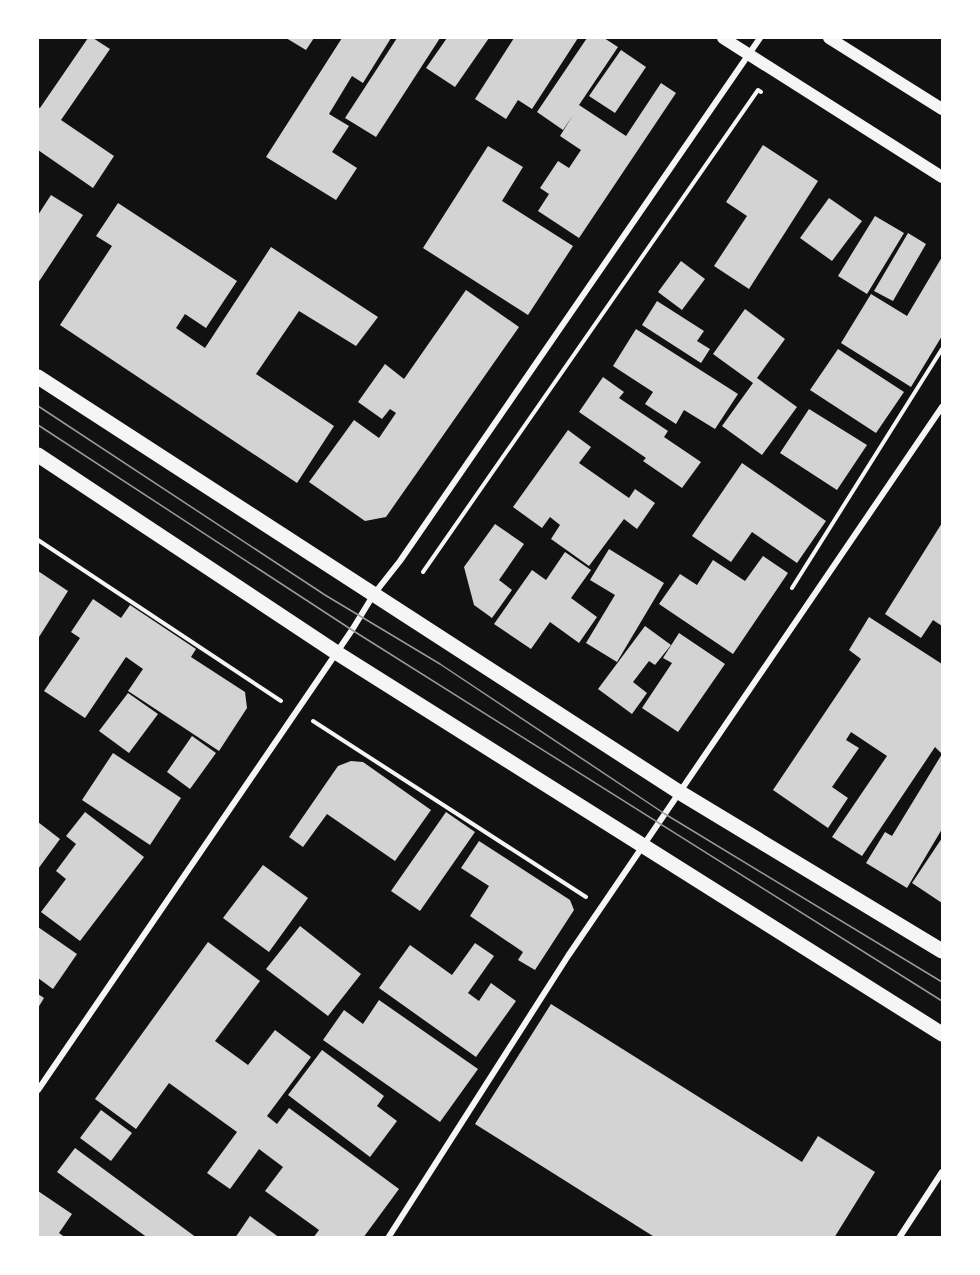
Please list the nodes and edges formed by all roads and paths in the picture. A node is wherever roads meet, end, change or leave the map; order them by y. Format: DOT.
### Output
graph roads {
  1 [pos="723,38"];
  2 [pos="760,38"];
  3 [pos="829,38"];
  4 [pos="749,54"];
  5 [pos="769,96"];
  6 [pos="942,109"];
  7 [pos="942,177"];
  8 [pos="942,349"];
  9 [pos="38,377"];
  10 [pos="942,406"];
  11 [pos="38,455"];
  12 [pos="38,540"];
  13 [pos="423,572"];
  14 [pos="791,589"];
  15 [pos="374,594"];
  16 [pos="337,652"];
  17 [pos="296,712"];
  18 [pos="679,792"];
  19 [pos="643,846"];
  20 [pos="587,898"];
  21 [pos="942,951"];
  22 [pos="942,1034"];
  23 [pos="38,1090"];
  24 [pos="942,1172"];
  25 [pos="388,1238"];
  26 [pos="899,1238"];
  1 -- 4 [label="main road"];
  2 -- 4 [label="street"];
  3 -- 6 [label="main road"];
  4 -- 7 [label="main road"];
  4 -- 15 [label="street"];
  5 -- 13 [label="path"];
  8 -- 14 [label="path"];
  9 -- 15 [label="main road"];
  10 -- 18 [label="street"];
  11 -- 16 [label="main road"];
  12 -- 17 [label="path"];
  15 -- 16 [label="street"];
  15 -- 18 [label="main road"];
  16 -- 17 [label="street"];
  16 -- 19 [label="main road"];
  17 -- 20 [label="path"];
  17 -- 23 [label="street"];
  18 -- 19 [label="street"];
  18 -- 21 [label="main road"];
  19 -- 22 [label="main road"];
  19 -- 25 [label="street"];
  24 -- 26 [label="street"];
}
